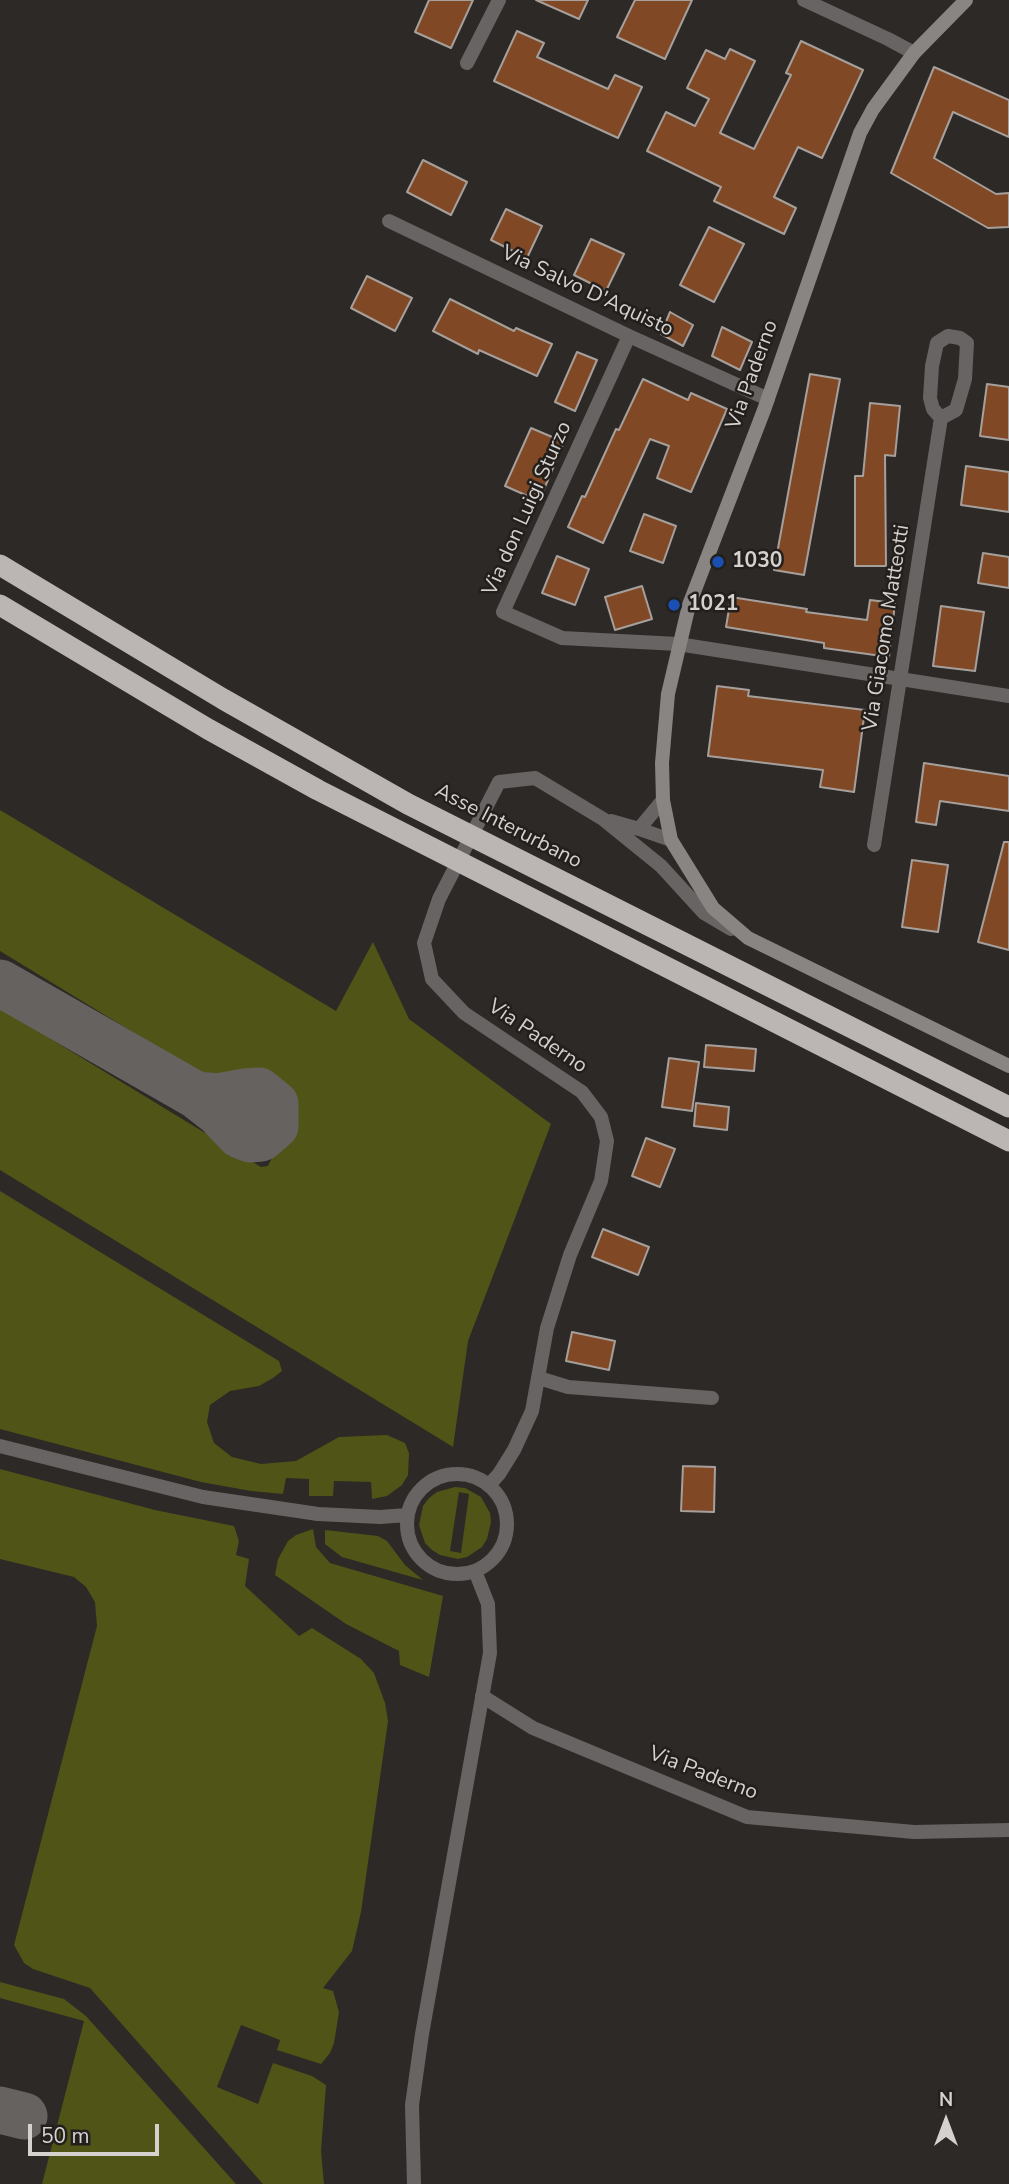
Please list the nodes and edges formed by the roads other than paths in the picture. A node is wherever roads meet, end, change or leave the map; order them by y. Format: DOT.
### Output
graph roads {
  1 [pos="499,0"];
  2 [pos="804,0"];
  3 [pos="966,0"];
  4 [pos="914,53"];
  5 [pos="467,63"];
  6 [pos="389,221"];
  7 [pos="629,336"];
  8 [pos="768,399"];
  9 [pos="941,418"];
  10 [pos="0,565"];
  11 [pos="0,605"];
  12 [pos="678,644"];
  13 [pos="901,679"];
  14 [pos="1009,696"];
  15 [pos="663,800"];
  16 [pos="603,819"];
  17 [pos="639,829"];
  18 [pos="671,840"];
  19 [pos="874,845"];
  20 [pos="661,866"];
  21 [pos="687,866"];
  22 [pos="748,938"];
  23 [pos="1009,1066"];
  24 [pos="1009,1107"];
  25 [pos="1009,1140"];
  26 [pos="538,1378"];
  27 [pos="712,1398"];
  28 [pos="0,1446"];
  29 [pos="489,1485"];
  30 [pos="407,1515"];
  31 [pos="475,1571"];
  32 [pos="482,1696"];
  33 [pos="1009,1830"];
  34 [pos="414,2184"];
  1 -- 5 [label="street"];
  2 -- 4 [label="street"];
  3 -- 4 [label="street, Via Paderno"];
  4 -- 8 [label="street, Via Paderno"];
  6 -- 7 [label="street, Via Salvo D'Aquisto"];
  7 -- 8 [label="street, Via Salvo D'Aquisto"];
  7 -- 12 [label="street, Via don Luigi Sturzo"];
  8 -- 12 [label="street, Via Paderno"];
  9 -- 9 [label="street, Via Giacomo Matteotti"];
  9 -- 13 [label="street, Via Giacomo Matteotti"];
  10 -- 24 [label="highway, Asse Interurbano"];
  11 -- 25 [label="highway"];
  12 -- 13 [label="street"];
  12 -- 15 [label="street, Via Paderno"];
  13 -- 14 [label="street"];
  13 -- 19 [label="street, Via Giacomo Matteotti"];
  15 -- 17 [label="street"];
  15 -- 18 [label="street, Via Paderno"];
  16 -- 17 [label="street, Via Paderno"];
  16 -- 20 [label="street, Via Paderno"];
  16 -- 26 [label="street, Via Paderno"];
  17 -- 18 [label="street, Via Paderno"];
  18 -- 21 [label="street, Via Paderno"];
  20 -- 21 [label="street"];
  20 -- 22 [label="street, Via Paderno"];
  21 -- 22 [label="street, Via Paderno"];
  22 -- 23 [label="street, Via Paderno"];
  26 -- 27 [label="street"];
  26 -- 29 [label="street, Via Paderno"];
  28 -- 30 [label="street"];
  29 -- 30 [label="street"];
  29 -- 31 [label="street"];
  30 -- 31 [label="street"];
  31 -- 32 [label="street"];
  32 -- 33 [label="street, Via Paderno"];
  32 -- 34 [label="street"];
}
